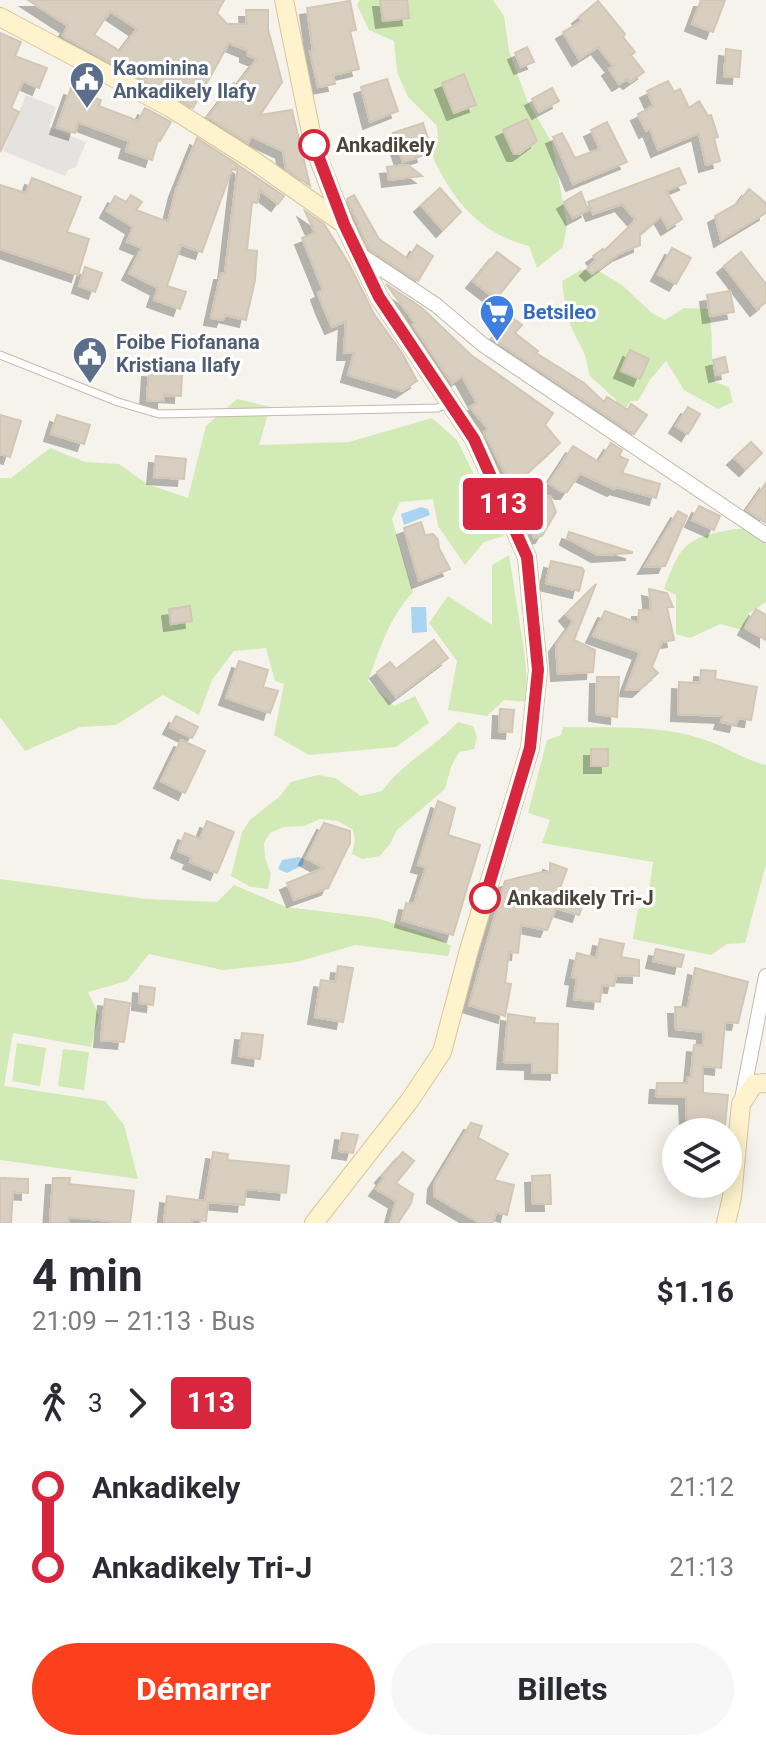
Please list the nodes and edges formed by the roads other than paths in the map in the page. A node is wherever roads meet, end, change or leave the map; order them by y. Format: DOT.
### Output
graph roads {
  1 [pos="284,0"];
  2 [pos="0,17"];
  3 [pos="344,224"];
  4 [pos="359,254"];
  5 [pos="0,355"];
  6 [pos="449,402"];
  7 [pos="766,535"];
  8 [pos="766,976"];
  9 [pos="766,1083"];
  10 [pos="741,1104"];
  11 [pos="314,1223"];
  12 [pos="726,1223"];
  1 -- 3 [label="main road"];
  2 -- 3 [label="main road"];
  3 -- 4 [label="main road"];
  4 -- 6 [label="main road"];
  4 -- 7 [label="street"];
  5 -- 6 [label="lane"];
  6 -- 11 [label="main road"];
  8 -- 10 [label="street"];
  9 -- 10 [label="main road"];
  10 -- 12 [label="main road"];
}
